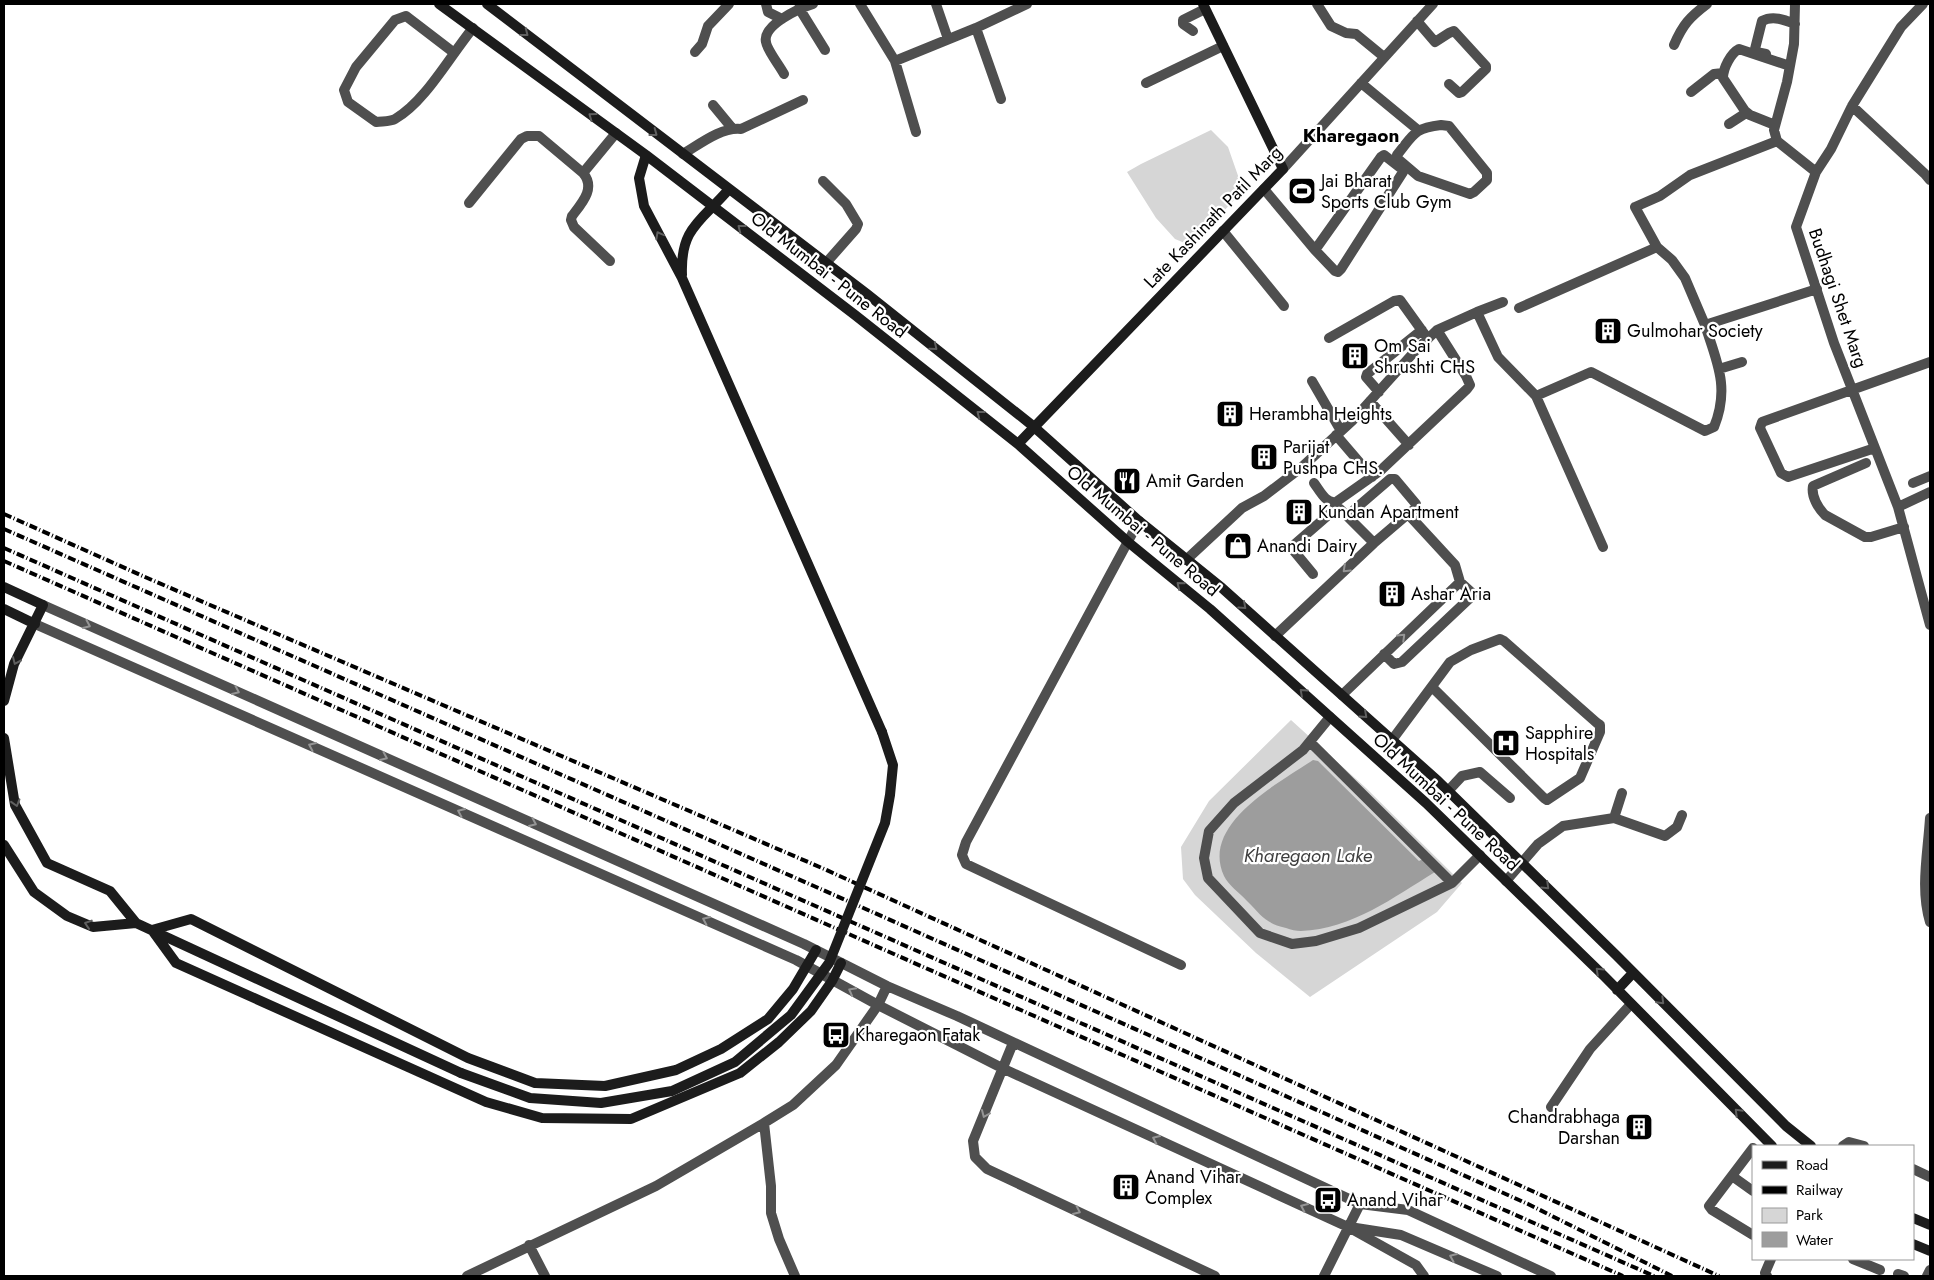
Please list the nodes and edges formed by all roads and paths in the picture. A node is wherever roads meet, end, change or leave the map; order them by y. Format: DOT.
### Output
graph roads {
  1 [pos="439,4"];
  2 [pos="487,4"];
  3 [pos="730,4"];
  4 [pos="766,4"];
  5 [pos="813,4"];
  6 [pos="860,4"];
  7 [pos="936,4"];
  8 [pos="1027,4"];
  9 [pos="1317,4"];
  10 [pos="1433,4"];
  11 [pos="1708,4"];
  12 [pos="1795,4"];
  13 [pos="1924,4"];
  14 [pos="1204,6"];
  15 [pos="799,8"];
  16 [pos="782,19"];
  17 [pos="1417,21"];
  18 [pos="1795,24"];
  19 [pos="473,28"];
  20 [pos="976,28"];
  21 [pos="1193,32"];
  22 [pos="948,40"];
  23 [pos="1674,45"];
  24 [pos="1223,46"];
  25 [pos="825,50"];
  26 [pos="454,52"];
  27 [pos="695,52"];
  28 [pos="1774,56"];
  29 [pos="1384,57"];
  30 [pos="895,61"];
  31 [pos="1790,66"];
  32 [pos="1723,73"];
  33 [pos="784,74"];
  34 [pos="1146,83"];
  35 [pos="1361,83"];
  36 [pos="1449,84"];
  37 [pos="1691,92"];
  38 [pos="1001,99"];
  39 [pos="803,100"];
  40 [pos="714,105"];
  41 [pos="1852,106"];
  42 [pos="1746,113"];
  43 [pos="1729,124"];
  44 [pos="1775,125"];
  45 [pos="732,128"];
  46 [pos="1418,130"];
  47 [pos="916,132"];
  48 [pos="616,133"];
  49 [pos="1777,141"];
  50 [pos="683,154"];
  51 [pos="646,155"];
  52 [pos="1283,169"];
  53 [pos="1816,172"];
  54 [pos="583,173"];
  55 [pos="1930,180"];
  56 [pos="823,181"];
  57 [pos="729,189"];
  58 [pos="1264,189"];
  59 [pos="469,203"];
  60 [pos="714,207"];
  61 [pos="1223,231"];
  62 [pos="1657,247"];
  63 [pos="1315,250"];
  64 [pos="610,261"];
  65 [pos="826,263"];
  66 [pos="682,278"];
  67 [pos="1817,289"];
  68 [pos="1503,302"];
  69 [pos="1284,306"];
  70 [pos="1519,308"];
  71 [pos="1477,312"];
  72 [pos="1705,325"];
  73 [pos="1437,330"];
  74 [pos="1425,334"];
  75 [pos="1329,338"];
  76 [pos="1742,362"];
  77 [pos="1930,362"];
  78 [pos="1719,369"];
  79 [pos="1312,381"];
  80 [pos="1852,390"];
  81 [pos="1379,392"];
  82 [pos="1536,396"];
  83 [pos="1370,401"];
  84 [pos="1033,426"];
  85 [pos="1339,433"];
  86 [pos="1018,444"];
  87 [pos="1409,445"];
  88 [pos="1875,448"];
  89 [pos="1866,463"];
  90 [pos="1930,476"];
  91 [pos="1372,477"];
  92 [pos="1314,483"];
  93 [pos="1913,483"];
  94 [pos="1930,492"];
  95 [pos="1898,507"];
  96 [pos="1408,514"];
  97 [pos="1347,516"];
  98 [pos="1139,521"];
  99 [pos="1904,527"];
  100 [pos="1128,542"];
  101 [pos="1374,543"];
  102 [pos="1603,548"];
  103 [pos="1186,560"];
  104 [pos="1313,574"];
  105 [pos="1460,582"];
  106 [pos="5,591"];
  107 [pos="43,605"];
  108 [pos="4,609"];
  109 [pos="35,624"];
  110 [pos="1930,625"];
  111 [pos="1275,636"];
  112 [pos="1384,654"];
  113 [pos="1432,687"];
  114 [pos="1342,695"];
  115 [pos="4,701"];
  116 [pos="1330,717"];
  117 [pos="4,738"];
  118 [pos="1392,740"];
  119 [pos="1310,742"];
  120 [pos="1448,791"];
  121 [pos="1622,793"];
  122 [pos="1510,798"];
  123 [pos="1682,815"];
  124 [pos="1614,818"];
  125 [pos="1930,818"];
  126 [pos="4,845"];
  127 [pos="1480,855"];
  128 [pos="1521,862"];
  129 [pos="1506,881"];
  130 [pos="1452,883"];
  131 [pos="1930,922"];
  132 [pos="136,923"];
  133 [pos="152,930"];
  134 [pos="816,950"];
  135 [pos="841,963"];
  136 [pos="1181,965"];
  137 [pos="807,967"];
  138 [pos="1634,973"];
  139 [pos="832,980"];
  140 [pos="798,981"];
  141 [pos="887,986"];
  142 [pos="1617,990"];
  143 [pos="821,996"];
  144 [pos="1631,1004"];
  145 [pos="878,1005"];
  146 [pos="1014,1043"];
  147 [pos="1004,1069"];
  148 [pos="1551,1107"];
  149 [pos="764,1124"];
  150 [pos="1762,1136"];
  151 [pos="1755,1145"];
  152 [pos="1771,1145"];
  153 [pos="1810,1145"];
  154 [pos="1844,1145"];
  155 [pos="1860,1145"];
  156 [pos="1752,1148"];
  157 [pos="1914,1170"];
  158 [pos="1732,1176"];
  159 [pos="1930,1178"];
  160 [pos="1752,1190"];
  161 [pos="1360,1204"];
  162 [pos="1914,1218"];
  163 [pos="1930,1225"];
  164 [pos="1348,1227"];
  165 [pos="1752,1234"];
  166 [pos="1914,1244"];
  167 [pos="529,1245"];
  168 [pos="1930,1251"];
  169 [pos="1771,1260"];
  170 [pos="1855,1260"];
  171 [pos="1880,1270"];
  172 [pos="1930,1270"];
  173 [pos="467,1276"];
  174 [pos="545,1276"];
  175 [pos="795,1276"];
  176 [pos="1216,1276"];
  177 [pos="1324,1276"];
  178 [pos="1424,1276"];
  179 [pos="1497,1276"];
  180 [pos="1552,1276"];
  181 [pos="1767,1276"];
  182 [pos="1927,1276"];
  1 -- 19 [label="street, Old Mumbai - Pune Road"];
  2 -- 50 [label="street, Old Mumbai - Pune Road, one-way"];
  3 -- 27 [label="street"];
  4 -- 16 [label="street"];
  5 -- 15 [label="street"];
  6 -- 30 [label="street"];
  7 -- 22 [label="street"];
  8 -- 20 [label="street"];
  9 -- 29 [label="street"];
  10 -- 17 [label="street, Late Kashinath Patil Marg"];
  11 -- 23 [label="street"];
  12 -- 18 [label="street"];
  13 -- 41 [label="street, Budhagi Shet Marg"];
  14 -- 21 [label="street"];
  14 -- 24 [label="street"];
  15 -- 16 [label="street"];
  15 -- 25 [label="street"];
  16 -- 33 [label="street"];
  17 -- 29 [label="street, Late Kashinath Patil Marg"];
  17 -- 36 [label="street"];
  18 -- 28 [label="street"];
  18 -- 31 [label="street"];
  19 -- 26 [label="street"];
  48 -- 19 [label="street, Old Mumbai - Pune Road, one-way"];
  20 -- 22 [label="street"];
  20 -- 38 [label="street"];
  22 -- 30 [label="street"];
  24 -- 34 [label="street"];
  24 -- 52 [label="street"];
  26 -- 26 [label="street"];
  29 -- 35 [label="street, Late Kashinath Patil Marg"];
  30 -- 47 [label="street"];
  31 -- 32 [label="street"];
  31 -- 44 [label="street"];
  32 -- 37 [label="street"];
  32 -- 42 [label="street"];
  35 -- 46 [label="street"];
  35 -- 52 [label="street, Late Kashinath Patil Marg"];
  39 -- 45 [label="street"];
  40 -- 45 [label="street"];
  41 -- 53 [label="street, Budhagi Shet Marg"];
  41 -- 55 [label="street"];
  42 -- 43 [label="street"];
  42 -- 44 [label="street"];
  44 -- 49 [label="street"];
  45 -- 50 [label="street"];
  46 -- 46 [label="street"];
  48 -- 51 [label="street, Old Mumbai - Pune Road"];
  48 -- 54 [label="street"];
  49 -- 53 [label="street"];
  49 -- 62 [label="street"];
  50 -- 57 [label="street, Old Mumbai - Pune Road"];
  51 -- 60 [label="street, Old Mumbai - Pune Road"];
  66 -- 51 [label="street, one-way"];
  52 -- 58 [label="street, Late Kashinath Patil Marg"];
  53 -- 67 [label="street, Budhagi Shet Marg"];
  54 -- 59 [label="street"];
  54 -- 64 [label="street"];
  56 -- 65 [label="street"];
  57 -- 60 [label="street"];
  57 -- 65 [label="street, Old Mumbai - Pune Road"];
  58 -- 61 [label="street, Late Kashinath Patil Marg"];
  58 -- 63 [label="street"];
  60 -- 66 [label="street"];
  86 -- 60 [label="street, Old Mumbai - Pune Road, one-way"];
  61 -- 69 [label="street"];
  61 -- 84 [label="street, Late Kashinath Patil Marg"];
  62 -- 70 [label="street"];
  62 -- 72 [label="street"];
  63 -- 63 [label="street"];
  65 -- 84 [label="street, Old Mumbai - Pune Road, one-way"];
  66 -- 133 [label="street, bridge"];
  67 -- 72 [label="street"];
  67 -- 80 [label="street, Budhagi Shet Marg"];
  68 -- 71 [label="street"];
  71 -- 73 [label="street"];
  71 -- 82 [label="street"];
  72 -- 78 [label="street"];
  73 -- 74 [label="street"];
  73 -- 87 [label="street"];
  74 -- 75 [label="street"];
  74 -- 81 [label="street"];
  74 -- 81 [label="street"];
  76 -- 78 [label="street"];
  77 -- 80 [label="street"];
  78 -- 82 [label="street"];
  79 -- 85 [label="street"];
  80 -- 88 [label="street, Budhagi Shet Marg"];
  80 -- 88 [label="street"];
  81 -- 83 [label="street"];
  82 -- 102 [label="street"];
  83 -- 85 [label="street"];
  83 -- 87 [label="street"];
  84 -- 86 [label="street, Late Kashinath Patil Marg"];
  84 -- 98 [label="street, Old Mumbai - Pune Road"];
  85 -- 91 [label="street"];
  85 -- 103 [label="street"];
  86 -- 100 [label="street, Old Mumbai - Pune Road"];
  87 -- 91 [label="street"];
  88 -- 95 [label="street, Budhagi Shet Marg"];
  89 -- 99 [label="street"];
  90 -- 93 [label="street"];
  91 -- 92 [label="street"];
  94 -- 95 [label="street"];
  95 -- 99 [label="street, Budhagi Shet Marg"];
  96 -- 97 [label="street"];
  96 -- 101 [label="street"];
  96 -- 105 [label="street"];
  97 -- 101 [label="street"];
  97 -- 104 [label="street"];
  98 -- 100 [label="street"];
  98 -- 103 [label="street, Old Mumbai - Pune Road"];
  99 -- 110 [label="street, Budhagi Shet Marg"];
  116 -- 100 [label="street, Old Mumbai - Pune Road, one-way"];
  100 -- 136 [label="street"];
  101 -- 111 [label="street, one-way"];
  103 -- 111 [label="street, Old Mumbai - Pune Road, one-way"];
  112 -- 105 [label="street, one-way"];
  105 -- 112 [label="street"];
  106 -- 107 [label="street"];
  107 -- 109 [label="street"];
  107 -- 134 [label="street, one-way"];
  108 -- 109 [label="street"];
  109 -- 115 [label="street, one-way"];
  137 -- 109 [label="street, one-way"];
  111 -- 114 [label="street, Old Mumbai - Pune Road"];
  112 -- 114 [label="street"];
  113 -- 113 [label="street"];
  113 -- 118 [label="street"];
  114 -- 118 [label="street, Old Mumbai - Pune Road, one-way"];
  116 -- 119 [label="street"];
  116 -- 127 [label="street, Old Mumbai - Pune Road"];
  117 -- 132 [label="street, one-way"];
  118 -- 120 [label="street, Old Mumbai - Pune Road"];
  119 -- 130 [label="street"];
  119 -- 130 [label="street"];
  120 -- 122 [label="street"];
  120 -- 128 [label="street, Old Mumbai - Pune Road"];
  121 -- 124 [label="street"];
  123 -- 124 [label="street"];
  124 -- 128 [label="street"];
  125 -- 131 [label="street"];
  132 -- 126 [label="street, one-way"];
  127 -- 129 [label="street, Old Mumbai - Pune Road"];
  127 -- 130 [label="street"];
  128 -- 129 [label="street"];
  128 -- 138 [label="street, Old Mumbai - Pune Road, one-way"];
  142 -- 129 [label="street, Old Mumbai - Pune Road, one-way"];
  132 -- 133 [label="street"];
  133 -- 140 [label="street"];
  133 -- 143 [label="street"];
  134 -- 135 [label="street"];
  134 -- 137 [label="street"];
  135 -- 139 [label="street"];
  135 -- 141 [label="street"];
  137 -- 139 [label="street"];
  137 -- 140 [label="street"];
  138 -- 142 [label="street"];
  138 -- 153 [label="street, Old Mumbai - Pune Road, one-way"];
  139 -- 143 [label="street"];
  145 -- 139 [label="street, one-way"];
  140 -- 143 [label="street"];
  141 -- 145 [label="street"];
  141 -- 146 [label="street"];
  142 -- 144 [label="street, Old Mumbai - Pune Road"];
  144 -- 148 [label="street"];
  150 -- 144 [label="street, Old Mumbai - Pune Road, one-way"];
  145 -- 147 [label="street"];
  145 -- 149 [label="street"];
  146 -- 147 [label="street"];
  146 -- 161 [label="street"];
  164 -- 147 [label="street, one-way"];
  147 -- 176 [label="street, one-way"];
  149 -- 167 [label="street"];
  149 -- 175 [label="street"];
  150 -- 151 [label="street"];
  150 -- 152 [label="street, Old Mumbai - Pune Road"];
  154 -- 155 [label="street"];
  156 -- 158 [label="street"];
  157 -- 159 [label="street"];
  158 -- 160 [label="street"];
  158 -- 165 [label="street"];
  161 -- 164 [label="street"];
  161 -- 180 [label="street"];
  162 -- 163 [label="street"];
  164 -- 177 [label="street"];
  164 -- 178 [label="street"];
  179 -- 164 [label="street, one-way"];
  166 -- 168 [label="street"];
  167 -- 173 [label="street"];
  167 -- 174 [label="street"];
  169 -- 181 [label="street"];
  170 -- 171 [label="street"];
  172 -- 182 [label="street"];
}
